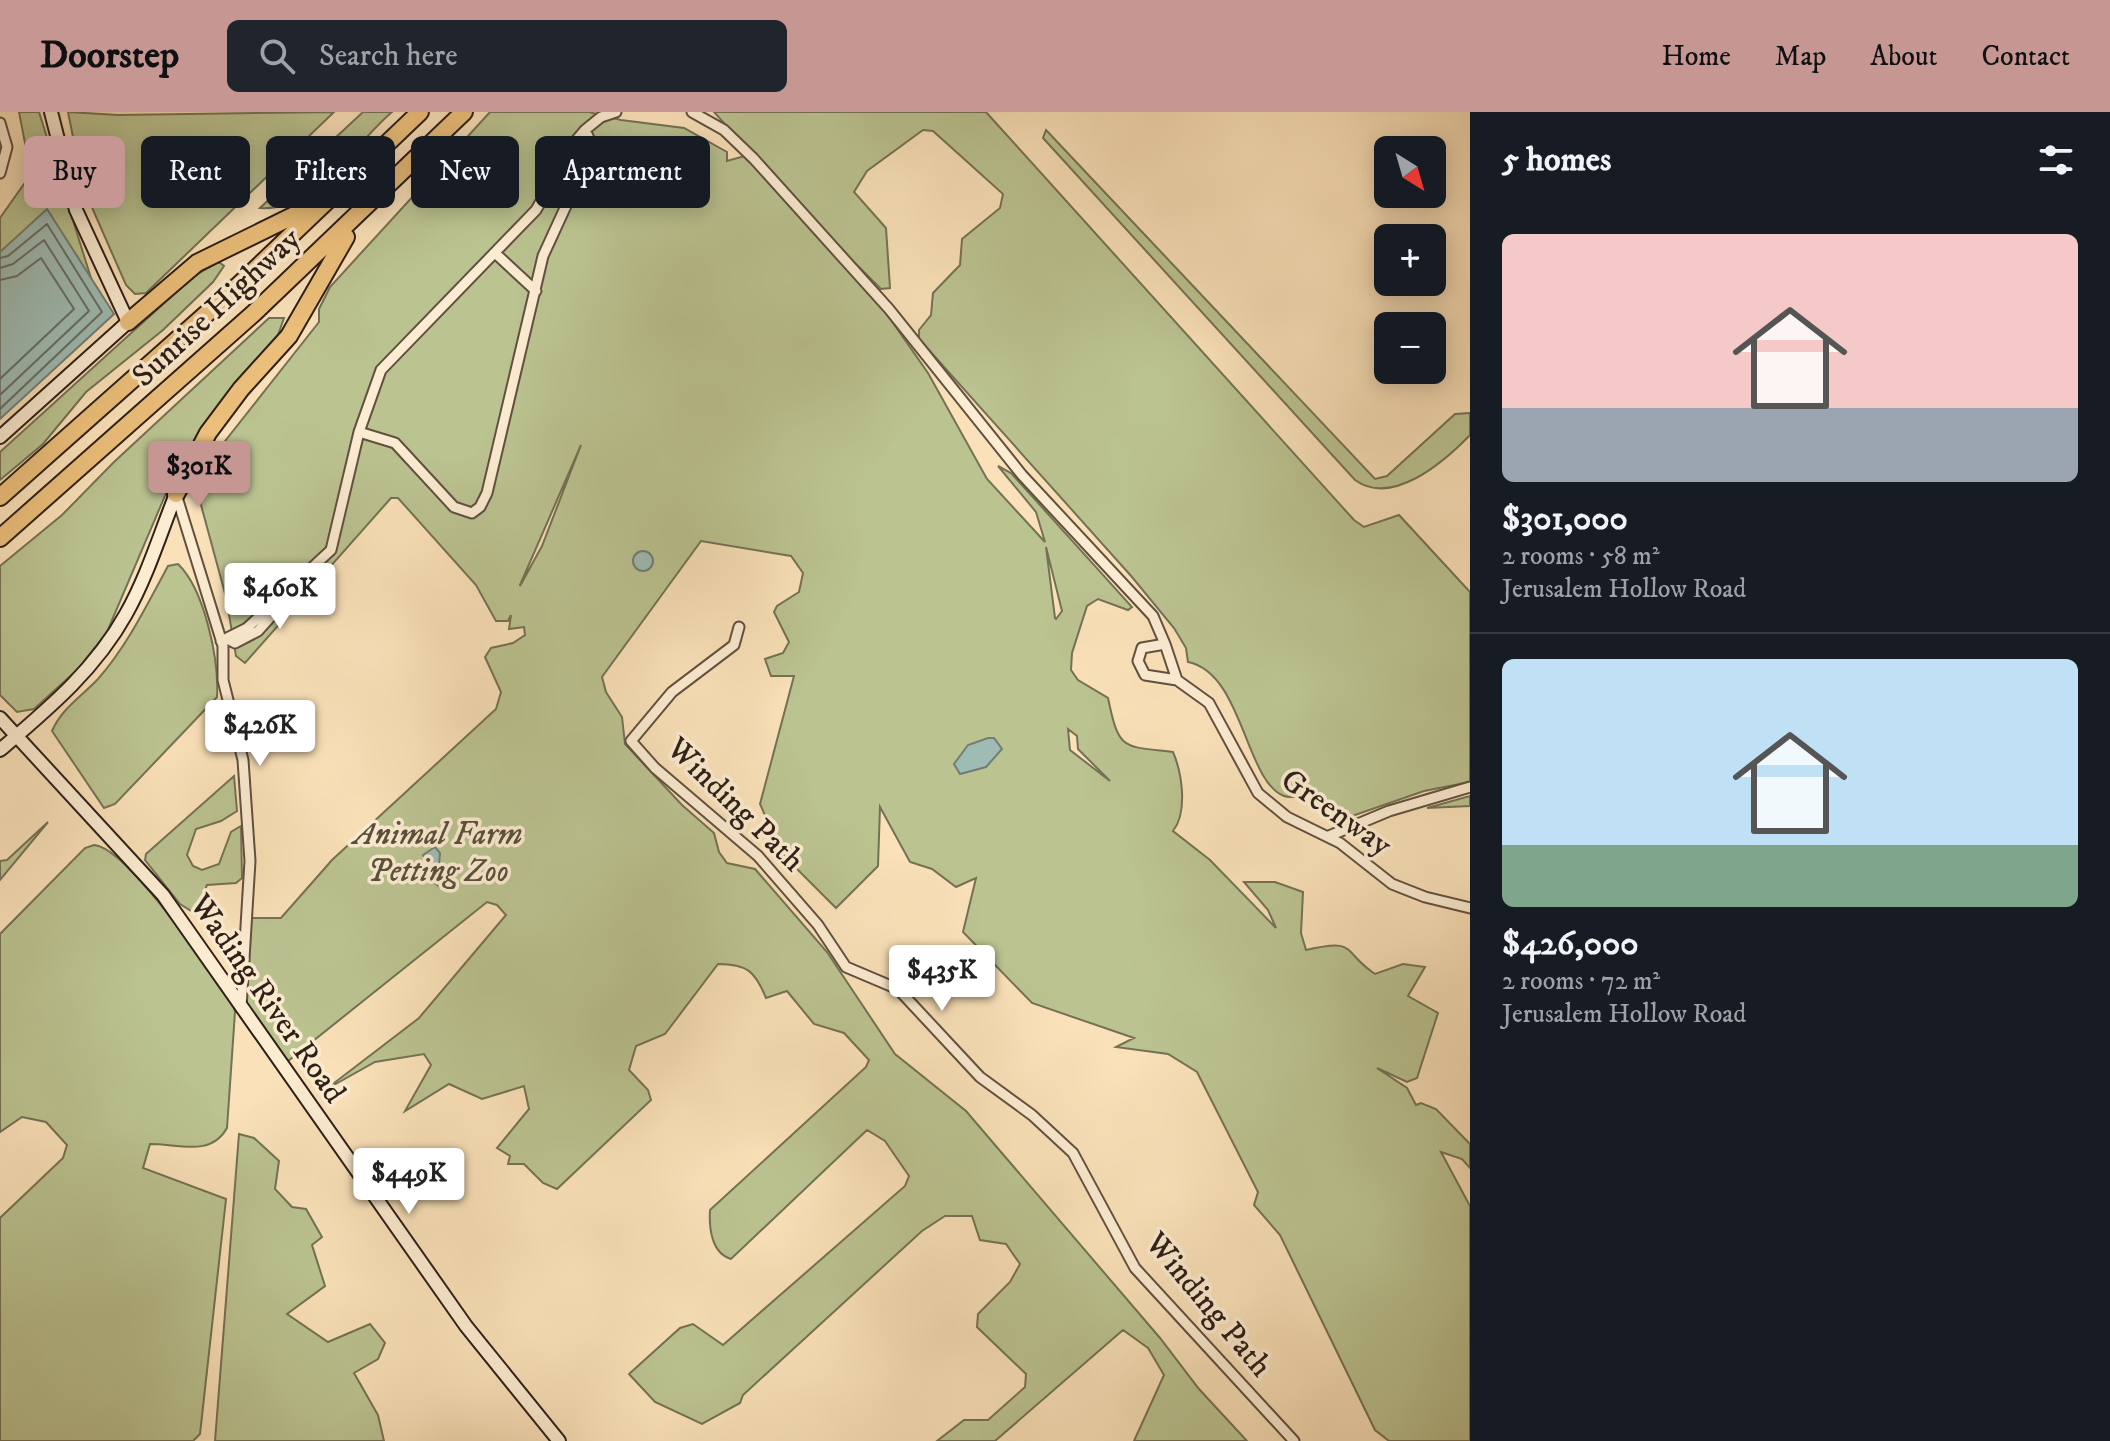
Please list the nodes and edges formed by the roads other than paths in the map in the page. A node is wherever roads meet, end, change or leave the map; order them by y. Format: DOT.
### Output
graph roads {
  1 [pos="51,112"];
  2 [pos="420,112"];
  3 [pos="464,112"];
  4 [pos="616,112"];
  5 [pos="692,112"];
  6 [pos="0,123"];
  7 [pos="585,130"];
  8 [pos="395,137"];
  9 [pos="408,168"];
  10 [pos="0,173"];
  11 [pos="307,208"];
  12 [pos="320,208"];
  13 [pos="495,253"];
  14 [pos="536,291"];
  15 [pos="128,322"];
  16 [pos="359,432"];
  17 [pos="0,437"];
  18 [pos="176,494"];
  19 [pos="0,497"];
  20 [pos="0,538"];
  21 [pos="739,627"];
  22 [pos="224,640"];
  23 [pos="1165,644"];
  24 [pos="1177,680"];
  25 [pos="0,718"];
  26 [pos="17,735"];
  27 [pos="0,750"];
  28 [pos="1470,787"];
  29 [pos="1329,836"];
  30 [pos="1470,908"];
  31 [pos="241,1008"];
  32 [pos="559,1441"];
  33 [pos="1294,1441"];
  1 -- 15 [label="main road"];
  2 -- 8 [label="highway, Sunrise Highway"];
  3 -- 9 [label="highway, Sunrise Highway"];
  4 -- 7 [label="street"];
  5 -- 23 [label="street"];
  6 -- 10 [label="street"];
  7 -- 13 [label="street"];
  7 -- 14 [label="street"];
  9 -- 18 [label="highway"];
  9 -- 20 [label="highway, Sunrise Highway"];
  11 -- 15 [label="highway"];
  12 -- 19 [label="highway, Sunrise Highway"];
  13 -- 14 [label="street"];
  13 -- 16 [label="street"];
  14 -- 16 [label="street"];
  15 -- 17 [label="main road"];
  16 -- 22 [label="street"];
  18 -- 22 [label="street"];
  18 -- 26 [label="main road"];
  21 -- 33 [label="street, Winding Path"];
  22 -- 31 [label="street"];
  23 -- 24 [label="street"];
  23 -- 24 [label="street, Greenway"];
  24 -- 29 [label="street, Greenway"];
  25 -- 26 [label="main road, Wading River Road"];
  26 -- 27 [label="main road"];
  26 -- 31 [label="main road, Wading River Road"];
  28 -- 29 [label="street"];
  29 -- 30 [label="street, Greenway"];
  31 -- 32 [label="main road, Wading River Road"];
}
